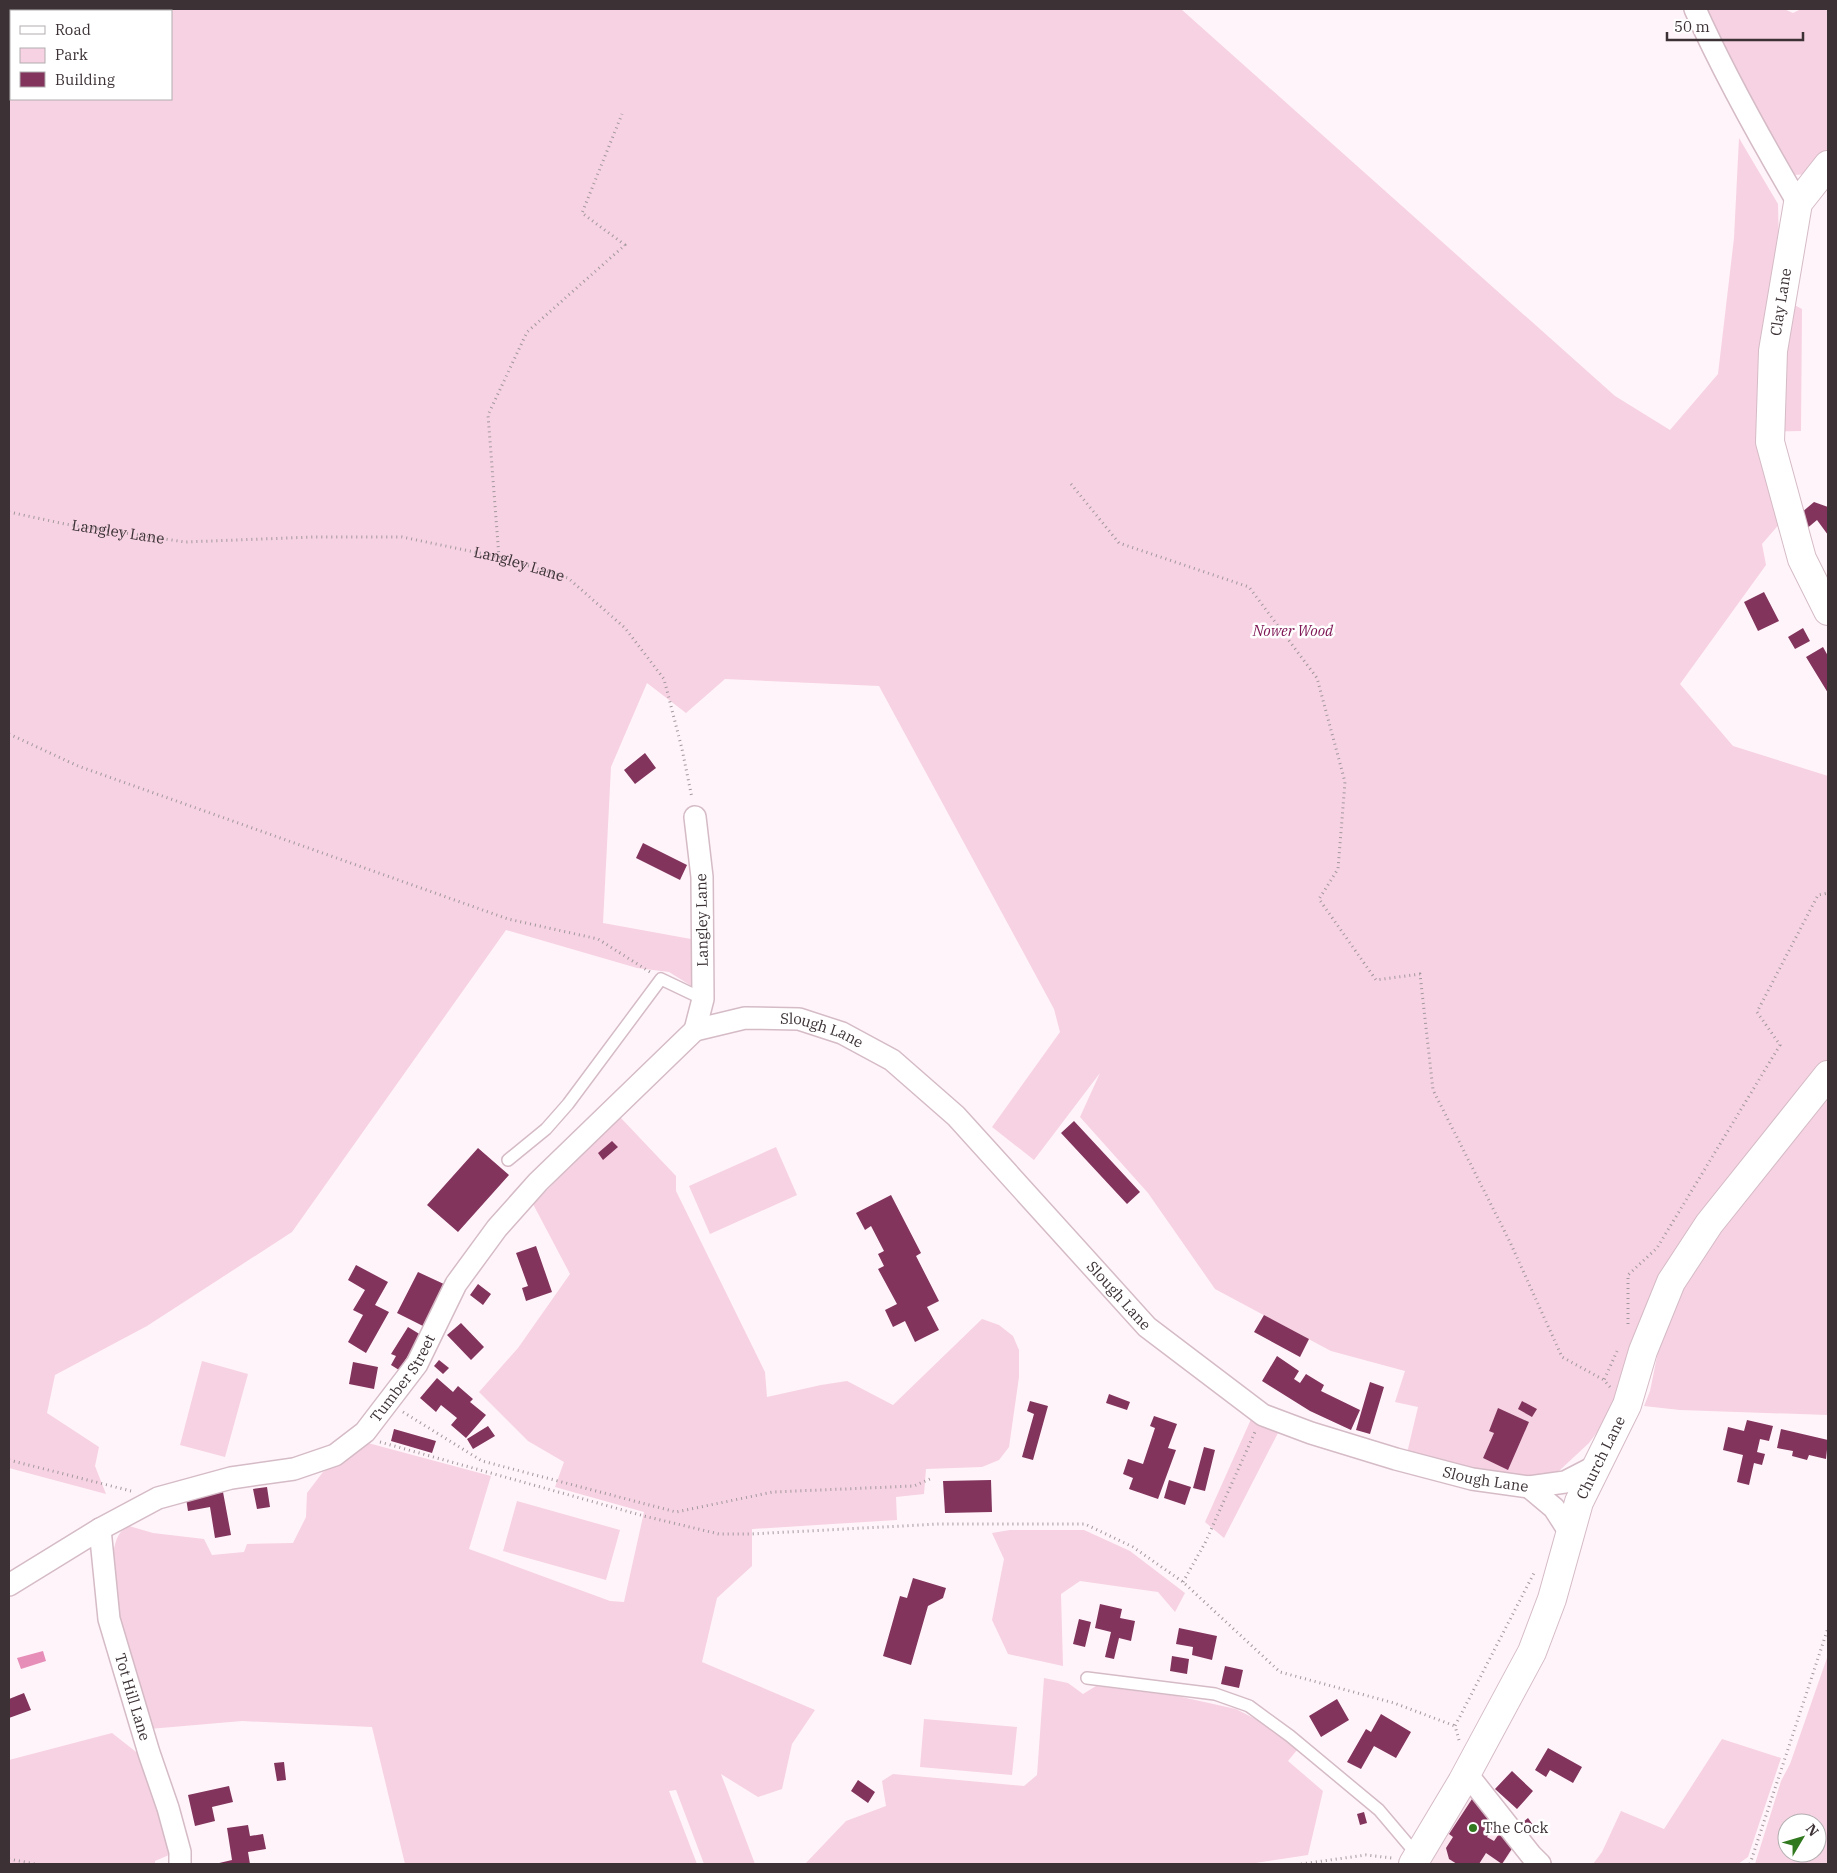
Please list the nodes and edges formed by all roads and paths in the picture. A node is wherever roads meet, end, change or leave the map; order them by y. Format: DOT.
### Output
graph roads {
  1 [pos="1695,9"];
  2 [pos="622,114"];
  3 [pos="1828,165"];
  4 [pos="1798,203"];
  5 [pos="1071,484"];
  6 [pos="9,512"];
  7 [pos="499,557"];
  8 [pos="1828,611"];
  9 [pos="9,734"];
  10 [pos="695,818"];
  11 [pos="1828,893"];
  12 [pos="661,979"];
  13 [pos="703,999"];
  14 [pos="730,1021"];
  15 [pos="695,1030"];
  16 [pos="1828,1074"];
  17 [pos="508,1160"];
  18 [pos="1698,1180"];
  19 [pos="1604,1380"];
  20 [pos="387,1403"];
  21 [pos="1262,1415"];
  22 [pos="365,1432"];
  23 [pos="9,1460"];
  24 [pos="1596,1466"];
  25 [pos="930,1479"];
  26 [pos="1529,1486"];
  27 [pos="158,1498"];
  28 [pos="100,1529"];
  29 [pos="1570,1532"];
  30 [pos="1535,1572"];
  31 [pos="1183,1582"];
  32 [pos="9,1585"];
  33 [pos="1828,1628"];
  34 [pos="1087,1678"];
  35 [pos="1467,1774"];
  36 [pos="1366,1855"];
  37 [pos="9,1859"];
  38 [pos="1415,1860"];
  39 [pos="35,1864"];
  40 [pos="180,1864"];
  41 [pos="1301,1864"];
  42 [pos="1540,1864"];
  43 [pos="1750,1864"];
  1 -- 4 [label="street"];
  2 -- 7 [label="path"];
  3 -- 4 [label="street"];
  4 -- 8 [label="street, Clay Lane"];
  5 -- 19 [label="path"];
  6 -- 7 [label="path, Langley Lane"];
  7 -- 10 [label="path, Langley Lane"];
  9 -- 12 [label="path"];
  10 -- 13 [label="street, Langley Lane"];
  11 -- 18 [label="path"];
  12 -- 13 [label="lane"];
  12 -- 17 [label="lane"];
  13 -- 14 [label="street"];
  13 -- 15 [label="street, Langley Lane"];
  14 -- 15 [label="street, Slough Lane"];
  14 -- 21 [label="street, Slough Lane"];
  15 -- 20 [label="street, Tumber Street"];
  16 -- 24 [label="street, Church Lane"];
  20 -- 22 [label="street, Tumber Street"];
  20 -- 25 [label="path"];
  21 -- 26 [label="street, Slough Lane"];
  21 -- 31 [label="path"];
  22 -- 27 [label="street, Tumber Street"];
  22 -- 31 [label="path"];
  23 -- 27 [label="path"];
  24 -- 26 [label="street, Slough Lane"];
  24 -- 29 [label="street, Church Lane"];
  26 -- 29 [label="street"];
  27 -- 28 [label="street, Tumber Street"];
  28 -- 32 [label="street, Tumber Street"];
  28 -- 40 [label="street, Tot Hill Lane"];
  29 -- 35 [label="street, Church Lane"];
  30 -- 31 [label="path"];
  33 -- 43 [label="path"];
  34 -- 38 [label="lane"];
  35 -- 38 [label="street, Church Lane"];
  35 -- 42 [label="street"];
  36 -- 41 [label="path"];
  37 -- 39 [label="path"];
}
